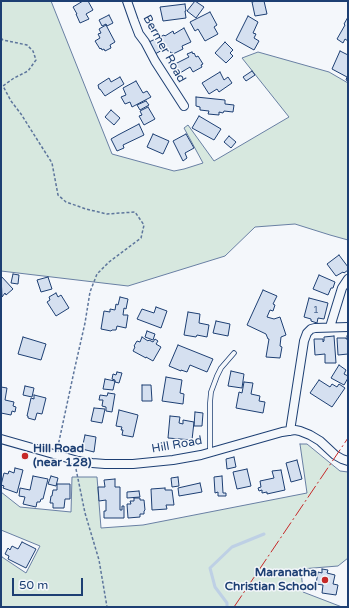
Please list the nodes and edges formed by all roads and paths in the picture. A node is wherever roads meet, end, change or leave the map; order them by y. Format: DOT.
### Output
graph roads {
  1 [pos="127,1"];
  2 [pos="1,38"];
  3 [pos="184,106"];
  4 [pos="348,279"];
  5 [pos="330,327"];
  6 [pos="348,327"];
  7 [pos="234,353"];
  8 [pos="290,430"];
  9 [pos="1,439"];
  10 [pos="210,452"];
  11 [pos="56,454"];
  12 [pos="78,461"];
  13 [pos="348,461"];
  14 [pos="107,607"];
  1 -- 3 [label="street, Bermer Road"];
  2 -- 11 [label="path"];
  4 -- 5 [label="street"];
  5 -- 6 [label="street"];
  5 -- 8 [label="street"];
  7 -- 10 [label="lane"];
  8 -- 10 [label="street, Hill Road"];
  8 -- 13 [label="street, Hill Road"];
  9 -- 11 [label="street, Hill Road"];
  10 -- 12 [label="street, Hill Road"];
  11 -- 12 [label="street, Hill Road"];
  12 -- 14 [label="path"];
}
